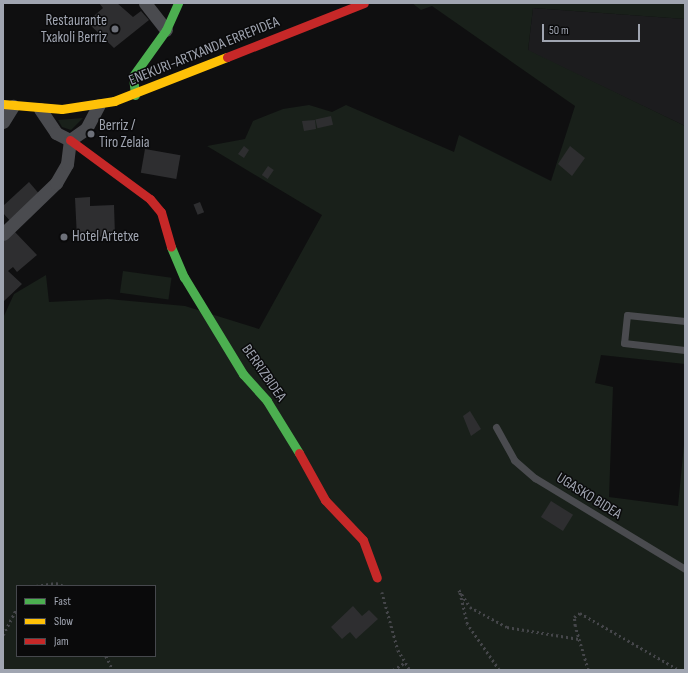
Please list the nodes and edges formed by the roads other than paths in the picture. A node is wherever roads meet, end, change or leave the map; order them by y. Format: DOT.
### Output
graph roads {
  1 [pos="145,3"];
  2 [pos="178,3"];
  3 [pos="364,3"];
  4 [pos="166,30"];
  5 [pos="135,95"];
  6 [pos="99,104"];
  7 [pos="8,105"];
  8 [pos="40,109"];
  9 [pos="3,122"];
  10 [pos="70,140"];
  11 [pos="3,234"];
  12 [pos="685,321"];
  13 [pos="685,350"];
  14 [pos="496,427"];
  15 [pos="685,569"];
  16 [pos="378,578"];
  1 -- 4 [label="street"];
  2 -- 4 [label="street"];
  3 -- 5 [label="street, ENEKURI-ARTXANDA ERREPIDEA"];
  4 -- 5 [label="street"];
  5 -- 6 [label="street, ENEKURI-ARTXANDA ERREPIDEA"];
  6 -- 8 [label="street, ENEKURI-ARTXANDA ERREPIDEA"];
  6 -- 10 [label="street"];
  7 -- 8 [label="street"];
  7 -- 9 [label="street"];
  8 -- 10 [label="street, BERRIZBIDEA"];
  10 -- 11 [label="street"];
  10 -- 16 [label="street, BERRIZBIDEA"];
  12 -- 13 [label="lane"];
  14 -- 15 [label="lane, UGASKO BIDEA"];
}
